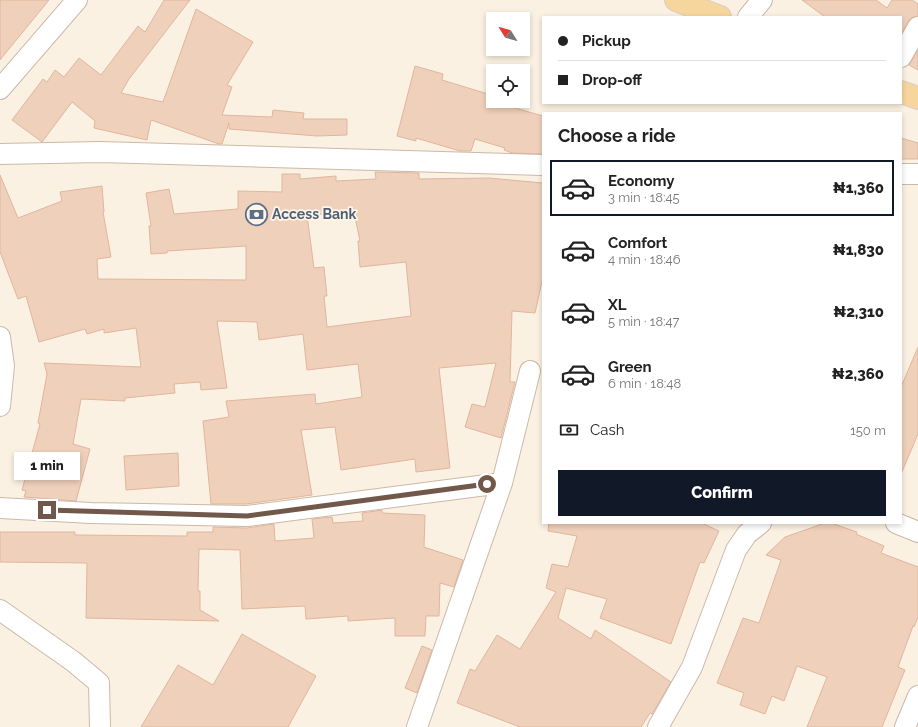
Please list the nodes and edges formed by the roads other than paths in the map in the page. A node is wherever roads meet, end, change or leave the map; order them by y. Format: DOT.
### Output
graph roads {
  1 [pos="77,0"];
  2 [pos="676,0"];
  3 [pos="762,0"];
  4 [pos="717,16"];
  5 [pos="749,16"];
  6 [pos="918,28"];
  7 [pos="902,55"];
  8 [pos="0,89"];
  9 [pos="902,92"];
  10 [pos="918,98"];
  11 [pos="0,154"];
  12 [pos="542,165"];
  13 [pos="902,174"];
  14 [pos="918,174"];
  15 [pos="0,337"];
  16 [pos="530,371"];
  17 [pos="0,406"];
  18 [pos="502,483"];
  19 [pos="0,508"];
  20 [pos="760,524"];
  21 [pos="898,524"];
  22 [pos="918,532"];
  23 [pos="0,610"];
  24 [pos="918,696"];
  25 [pos="100,727"];
  26 [pos="417,727"];
  27 [pos="658,727"];
  28 [pos="904,727"];
  1 -- 8 [label="street"];
  2 -- 4 [label="main road"];
  3 -- 5 [label="street"];
  6 -- 7 [label="street"];
  9 -- 10 [label="main road"];
  11 -- 12 [label="street"];
  13 -- 14 [label="street"];
  15 -- 17 [label="street"];
  16 -- 18 [label="street"];
  18 -- 19 [label="street"];
  18 -- 26 [label="street"];
  20 -- 27 [label="street"];
  21 -- 22 [label="street"];
  23 -- 25 [label="street"];
  24 -- 28 [label="street"];
}
